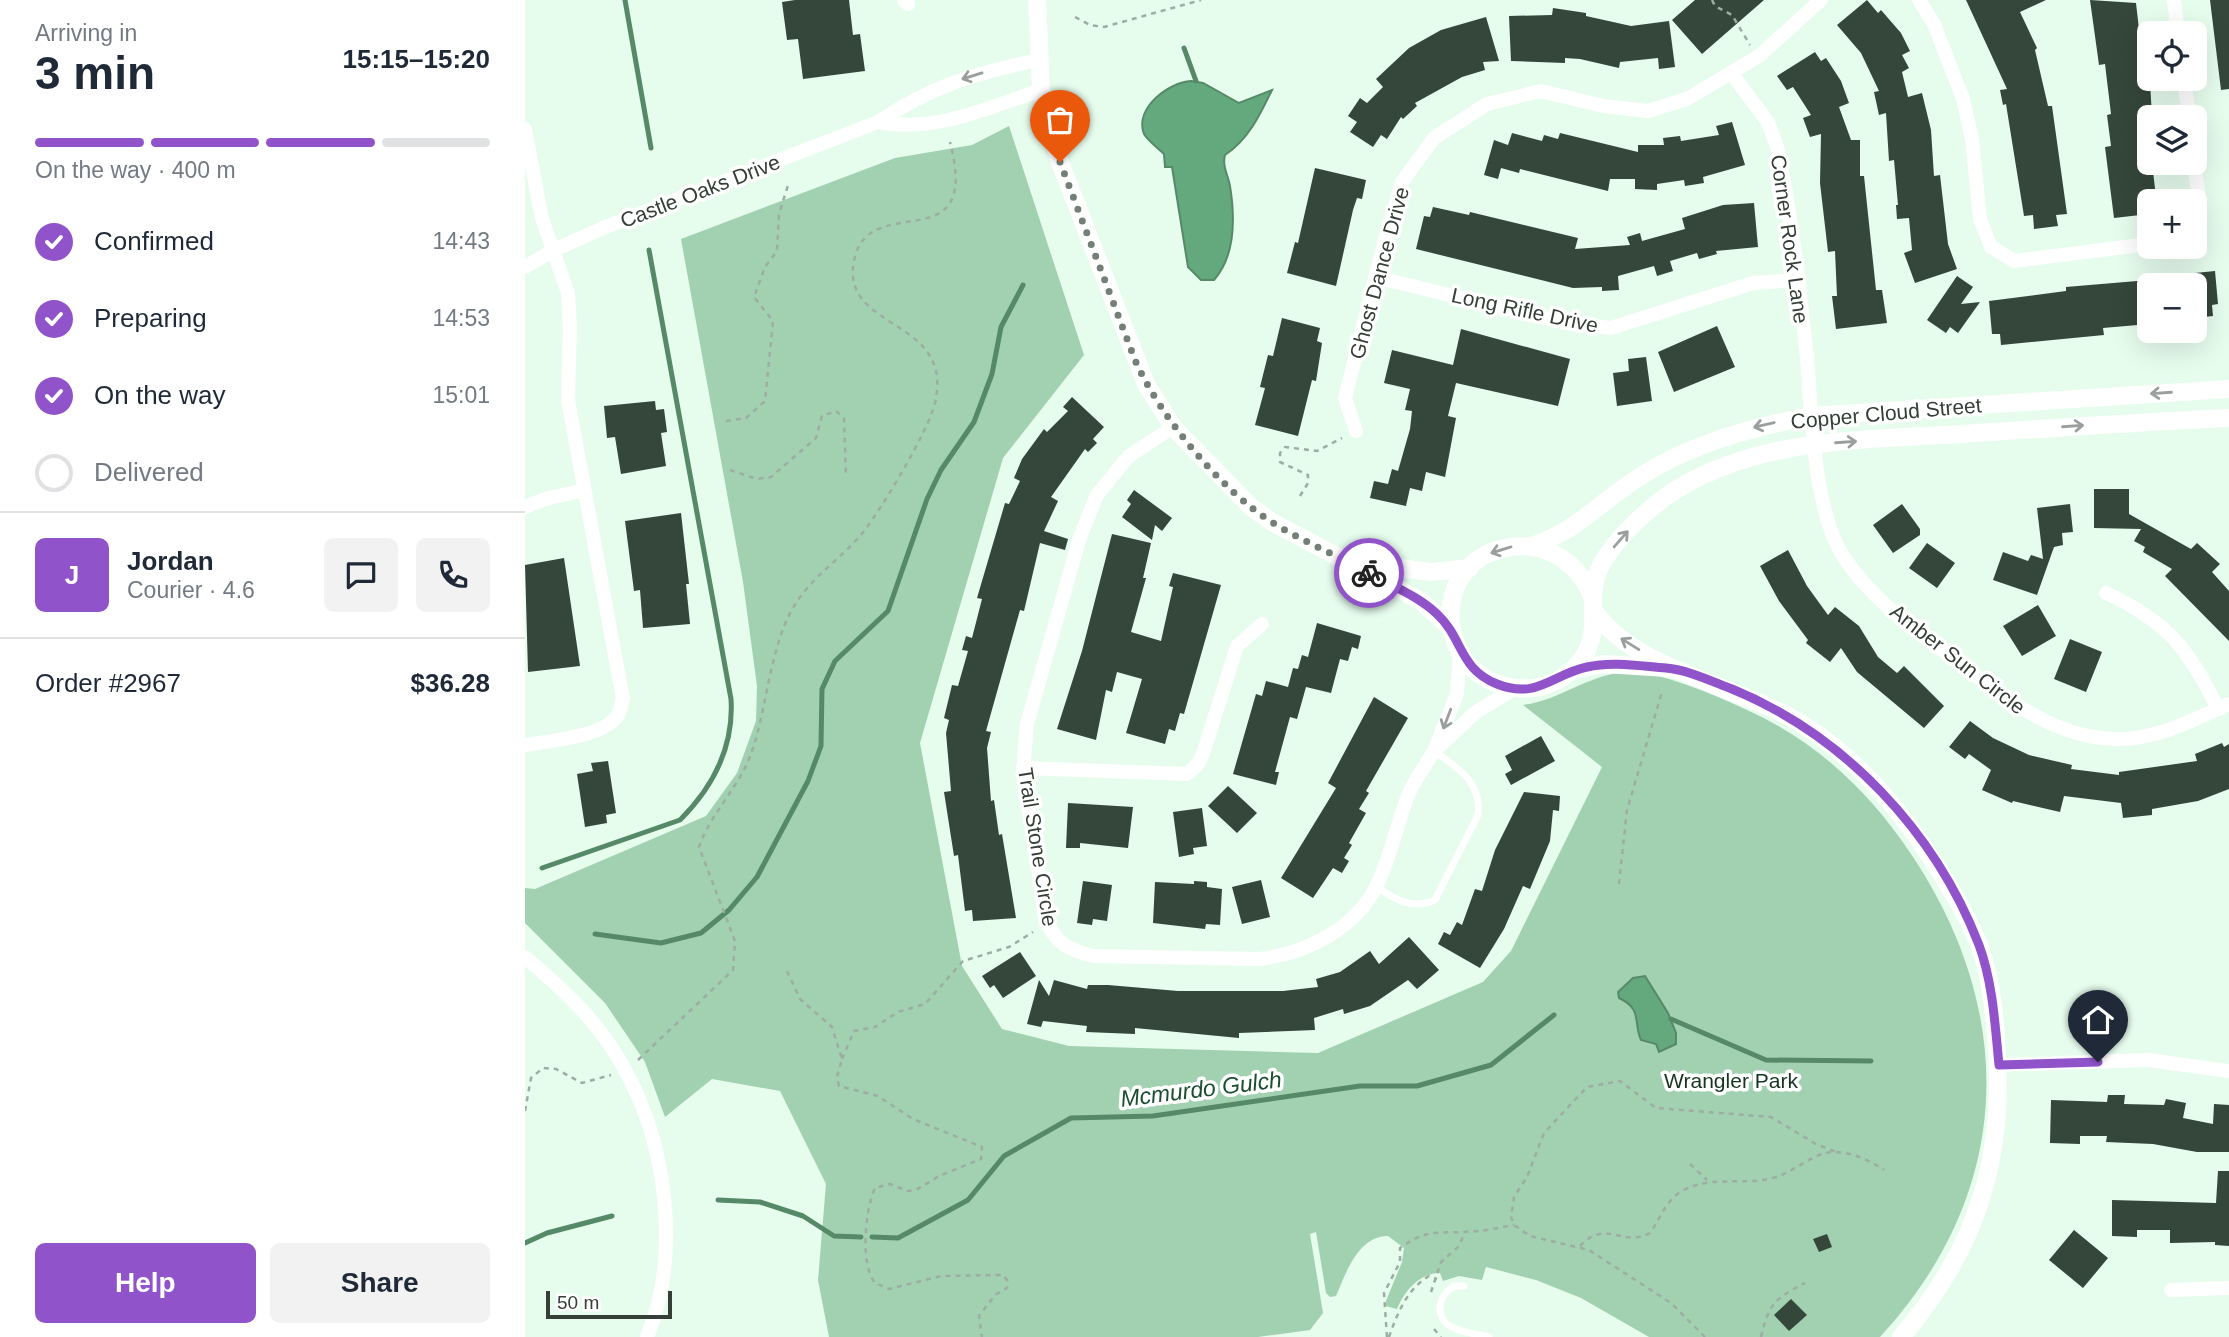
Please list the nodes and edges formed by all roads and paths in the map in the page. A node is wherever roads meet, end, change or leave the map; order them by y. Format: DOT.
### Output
graph roads {
  1 [pos="1037,0"];
  2 [pos="1201,0"];
  3 [pos="1712,0"];
  4 [pos="1821,0"];
  5 [pos="1919,0"];
  6 [pos="2174,0"];
  7 [pos="1075,17"];
  8 [pos="2177,21"];
  9 [pos="1759,56"];
  10 [pos="1038,60"];
  11 [pos="1732,74"];
  12 [pos="1041,90"];
  13 [pos="878,122"];
  14 [pos="525,129"];
  15 [pos="950,142"];
  16 [pos="789,182"];
  17 [pos="2137,246"];
  18 [pos="554,250"];
  19 [pos="525,267"];
  20 [pos="1375,277"];
  21 [pos="1796,280"];
  22 [pos="2229,389"];
  23 [pos="1811,416"];
  24 [pos="2229,418"];
  25 [pos="726,421"];
  26 [pos="1173,427"];
  27 [pos="1356,431"];
  28 [pos="1814,444"];
  29 [pos="730,470"];
  30 [pos="846,477"];
  31 [pos="584,490"];
  32 [pos="1300,495"];
  33 [pos="525,507"];
  34 [pos="1532,546"];
  35 [pos="1350,562"];
  36 [pos="1470,568"];
  37 [pos="2106,593"];
  38 [pos="1594,605"];
  39 [pos="1262,624"];
  40 [pos="1452,629"];
  41 [pos="1460,653"];
  42 [pos="1670,668"];
  43 [pos="1572,670"];
  44 [pos="1514,689"];
  45 [pos="1662,692"];
  46 [pos="2223,707"];
  47 [pos="525,745"];
  48 [pos="1434,751"];
  49 [pos="1023,768"];
  50 [pos="1619,884"];
  51 [pos="1377,887"];
  52 [pos="1033,932"];
  53 [pos="525,957"];
  54 [pos="787,971"];
  55 [pos="638,1059"];
  56 [pos="842,1059"];
  57 [pos="1999,1065"];
  58 [pos="2229,1071"];
  59 [pos="613,1074"];
  60 [pos="525,1111"];
  61 [pos="1836,1152"];
  62 [pos="1690,1164"];
  63 [pos="1884,1170"];
  64 [pos="1707,1181"];
  65 [pos="1514,1225"];
  66 [pos="1465,1232"];
  67 [pos="1580,1246"];
  68 [pos="1805,1283"];
  69 [pos="1464,1286"];
  70 [pos="2229,1288"];
  71 [pos="2171,1290"];
  72 [pos="647,1337"];
  73 [pos="982,1337"];
  74 [pos="1388,1337"];
  75 [pos="1489,1337"];
  76 [pos="1705,1337"];
  77 [pos="1761,1337"];
  78 [pos="1901,1337"];
  1 -- 10 [label="street"];
  2 -- 7 [label="path"];
  3 -- 9 [label="path"];
  4 -- 9 [label="street, Ghost Dance Drive"];
  5 -- 17 [label="street"];
  6 -- 8 [label="street"];
  9 -- 11 [label="street, Ghost Dance Drive"];
  10 -- 12 [label="street"];
  10 -- 13 [label="street, Castle Oaks Drive, one-way"];
  11 -- 20 [label="street, Ghost Dance Drive"];
  11 -- 21 [label="street, Corner Rock Lane"];
  12 -- 13 [label="street, Castle Oaks Drive"];
  12 -- 26 [label="street"];
  13 -- 18 [label="street, Castle Oaks Drive"];
  14 -- 18 [label="street"];
  15 -- 55 [label="path"];
  16 -- 25 [label="path"];
  18 -- 19 [label="street, Castle Oaks Drive"];
  18 -- 31 [label="street"];
  20 -- 21 [label="street, Long Rifle Drive"];
  20 -- 27 [label="street, Ghost Dance Drive"];
  21 -- 23 [label="street, Corner Rock Lane"];
  22 -- 23 [label="street, Copper Cloud Street, one-way"];
  23 -- 28 [label="street, Amber Sun Circle"];
  23 -- 34 [label="street, Copper Cloud Street, one-way"];
  28 -- 24 [label="street, Copper Cloud Street, one-way"];
  26 -- 35 [label="street"];
  26 -- 49 [label="street, Trail Stone Circle"];
  27 -- 32 [label="path"];
  38 -- 28 [label="street, Copper Cloud Street, one-way"];
  28 -- 46 [label="street, Amber Sun Circle"];
  29 -- 30 [label="path"];
  31 -- 33 [label="street"];
  31 -- 47 [label="street"];
  34 -- 36 [label="street, one-way"];
  34 -- 38 [label="street"];
  35 -- 36 [label="street"];
  35 -- 40 [label="street"];
  36 -- 40 [label="street"];
  37 -- 46 [label="street"];
  42 -- 38 [label="street, one-way"];
  38 -- 43 [label="street"];
  39 -- 49 [label="street"];
  40 -- 41 [label="street"];
  41 -- 44 [label="street"];
  41 -- 48 [label="street, Trail Stone Circle, one-way"];
  42 -- 43 [label="street"];
  42 -- 57 [label="street"];
  43 -- 44 [label="street"];
  44 -- 48 [label="street, Trail Stone Circle"];
  45 -- 50 [label="path"];
  48 -- 51 [label="street, Trail Stone Circle"];
  48 -- 51 [label="lane"];
  49 -- 51 [label="street, Trail Stone Circle"];
  52 -- 56 [label="path"];
  53 -- 72 [label="street"];
  54 -- 56 [label="path"];
  56 -- 73 [label="path"];
  57 -- 58 [label="street"];
  57 -- 78 [label="street"];
  59 -- 60 [label="path"];
  61 -- 63 [label="path"];
  61 -- 64 [label="path"];
  61 -- 65 [label="path"];
  62 -- 64 [label="path"];
  64 -- 67 [label="path"];
  65 -- 66 [label="path"];
  65 -- 67 [label="path"];
  66 -- 74 [label="path"];
  66 -- 74 [label="path"];
  67 -- 76 [label="path"];
  68 -- 77 [label="path"];
  69 -- 75 [label="lane"];
  70 -- 71 [label="street"];
}
